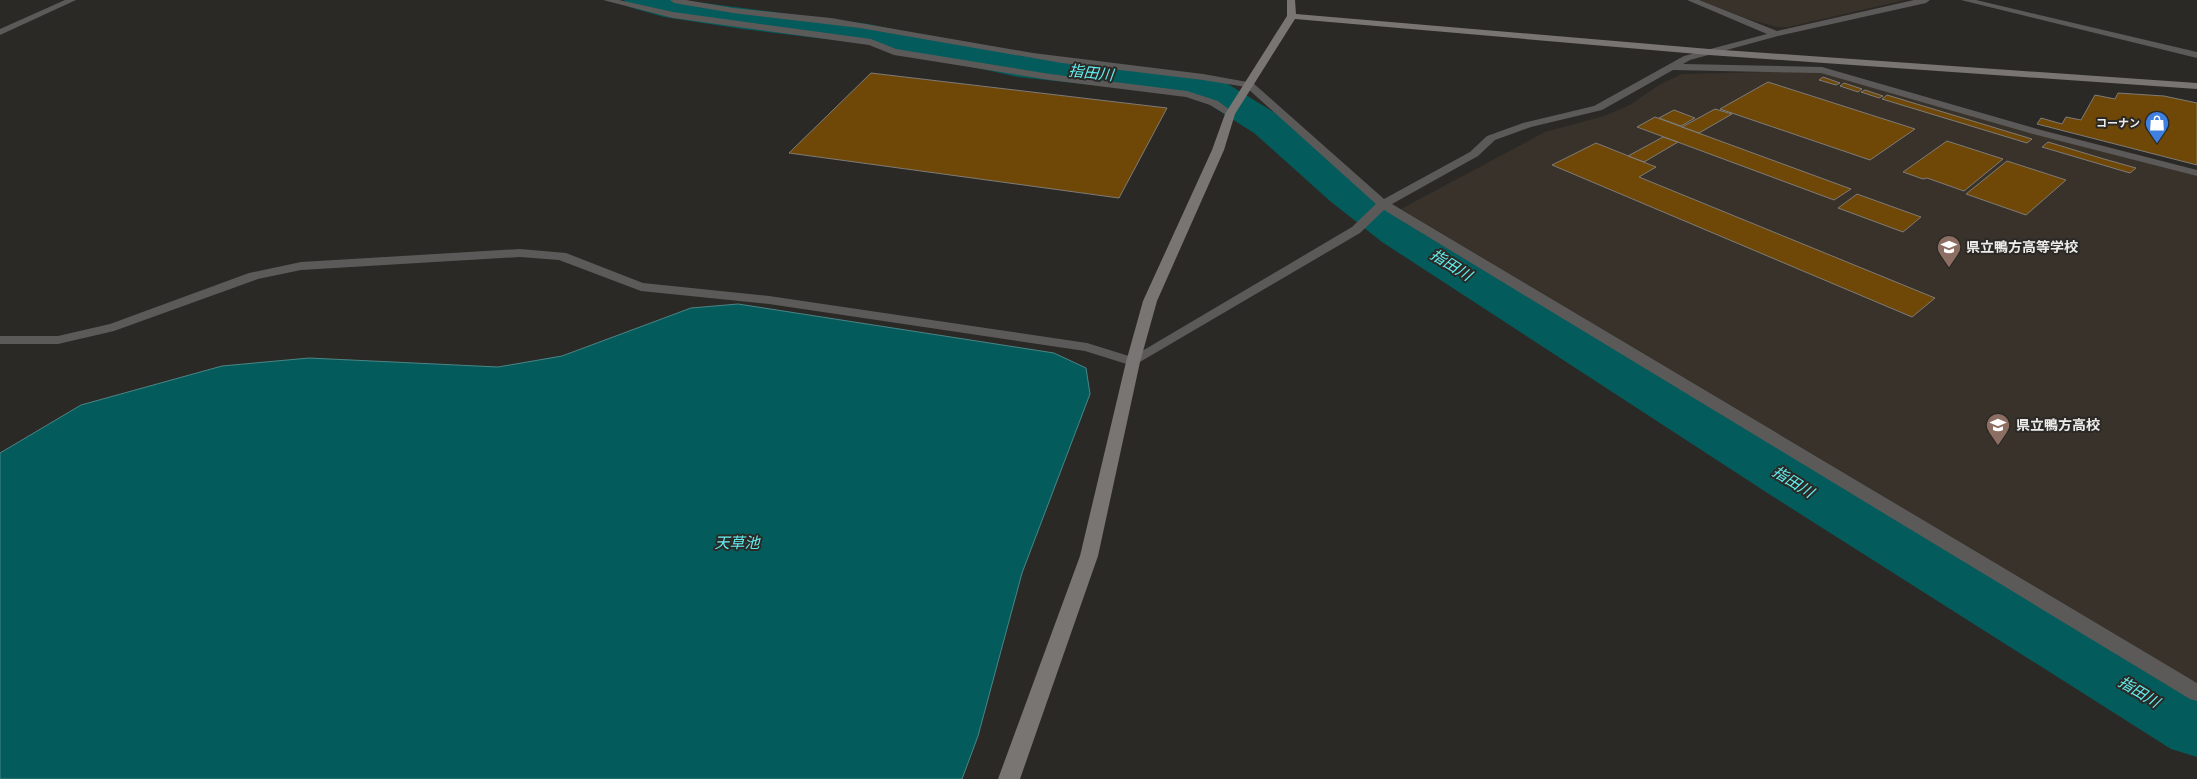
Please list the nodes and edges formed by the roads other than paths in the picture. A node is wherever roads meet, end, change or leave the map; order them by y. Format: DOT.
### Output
graph roads {
  1 [pos="72,0"];
  2 [pos="607,0"];
  3 [pos="674,0"];
  4 [pos="1291,0"];
  5 [pos="1691,0"];
  6 [pos="1926,0"];
  7 [pos="1965,0"];
  8 [pos="691,2"];
  9 [pos="1292,16"];
  10 [pos="0,32"];
  11 [pos="1776,34"];
  12 [pos="1709,52"];
  13 [pos="2197,55"];
  14 [pos="1671,67"];
  15 [pos="1249,85"];
  16 [pos="2197,86"];
  17 [pos="1230,114"];
  18 [pos="2197,173"];
  19 [pos="1383,204"];
  20 [pos="0,340"];
  21 [pos="1134,362"];
  22 [pos="2197,693"];
  23 [pos="1009,779"];
  1 -- 10 [label="street"];
  2 -- 17 [label="street"];
  3 -- 8 [label="street"];
  4 -- 9 [label="street"];
  5 -- 11 [label="street"];
  6 -- 11 [label="street"];
  7 -- 13 [label="street"];
  8 -- 15 [label="street"];
  9 -- 12 [label="street"];
  9 -- 15 [label="street"];
  11 -- 12 [label="street"];
  12 -- 14 [label="street"];
  12 -- 16 [label="street"];
  14 -- 18 [label="street"];
  14 -- 19 [label="street"];
  15 -- 17 [label="street"];
  15 -- 19 [label="street"];
  17 -- 21 [label="street"];
  19 -- 21 [label="street"];
  19 -- 22 [label="street"];
  20 -- 21 [label="street"];
  21 -- 23 [label="street"];
}
